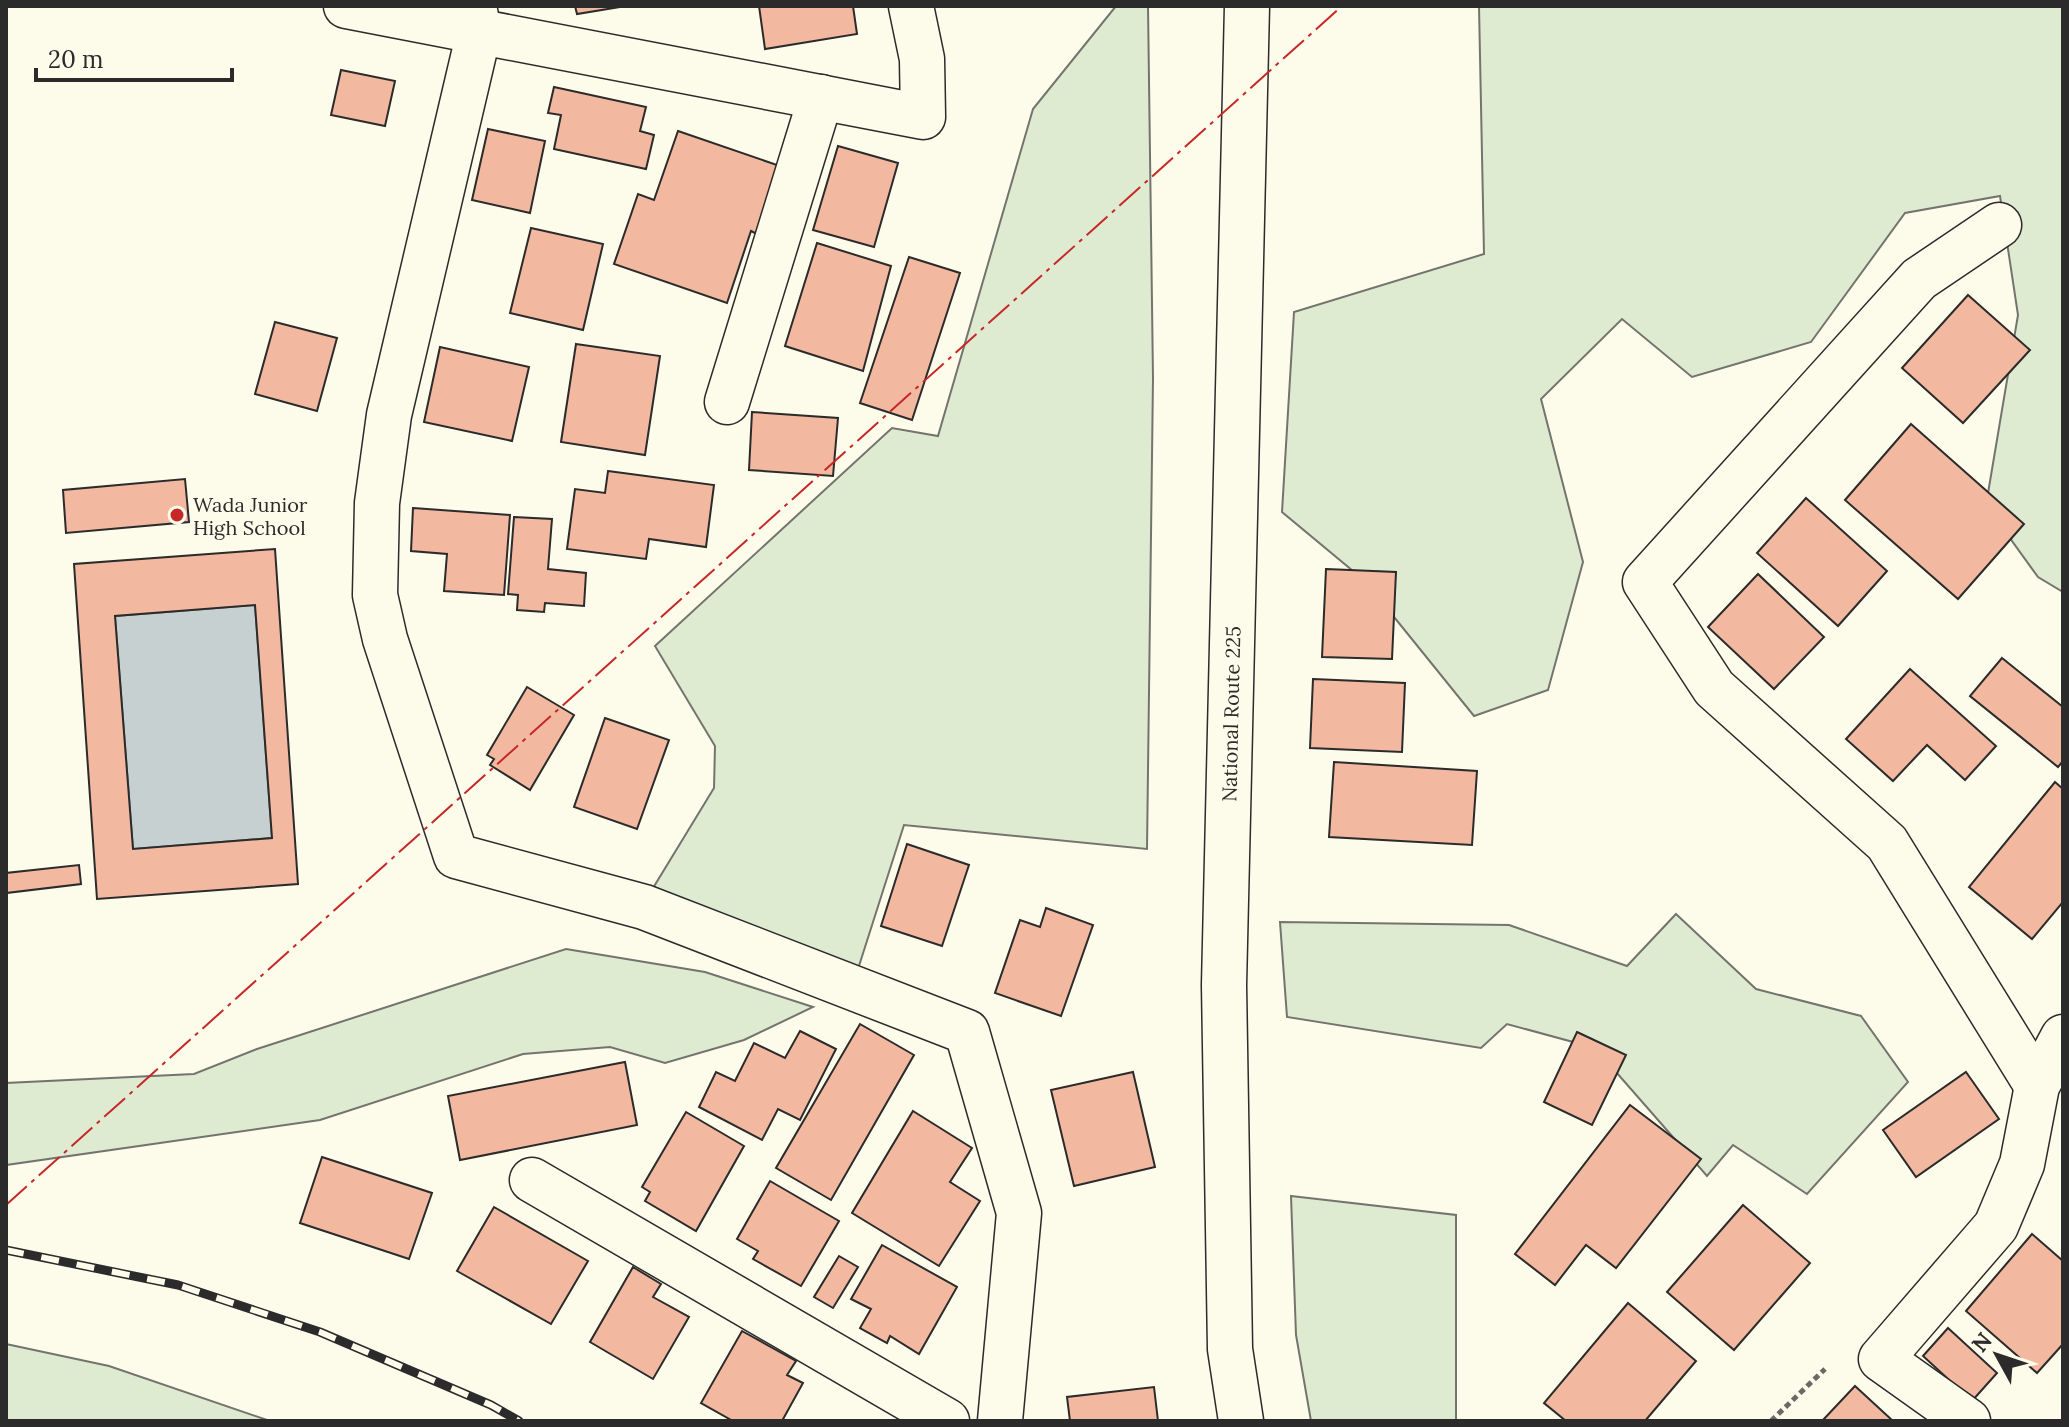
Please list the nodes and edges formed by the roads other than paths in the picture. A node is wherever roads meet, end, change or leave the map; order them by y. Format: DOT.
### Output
graph roads {
  1 [pos="346,6"];
  2 [pos="911,6"];
  3 [pos="1247,6"];
  4 [pos="476,19"];
  5 [pos="821,97"];
  6 [pos="1999,225"];
  7 [pos="727,402"];
  8 [pos="2063,1037"];
  9 [pos="2037,1086"];
  10 [pos="532,1180"];
  11 [pos="947,1421"];
  12 [pos="1000,1421"];
  13 [pos="1241,1421"];
  14 [pos="1968,1421"];
  1 -- 4 [label="main road"];
  2 -- 5 [label="main road"];
  3 -- 13 [label="main road, National Route 225"];
  4 -- 5 [label="main road"];
  4 -- 12 [label="main road"];
  5 -- 7 [label="main road"];
  6 -- 9 [label="main road"];
  8 -- 9 [label="main road"];
  9 -- 14 [label="main road"];
  10 -- 11 [label="main road"];
}
